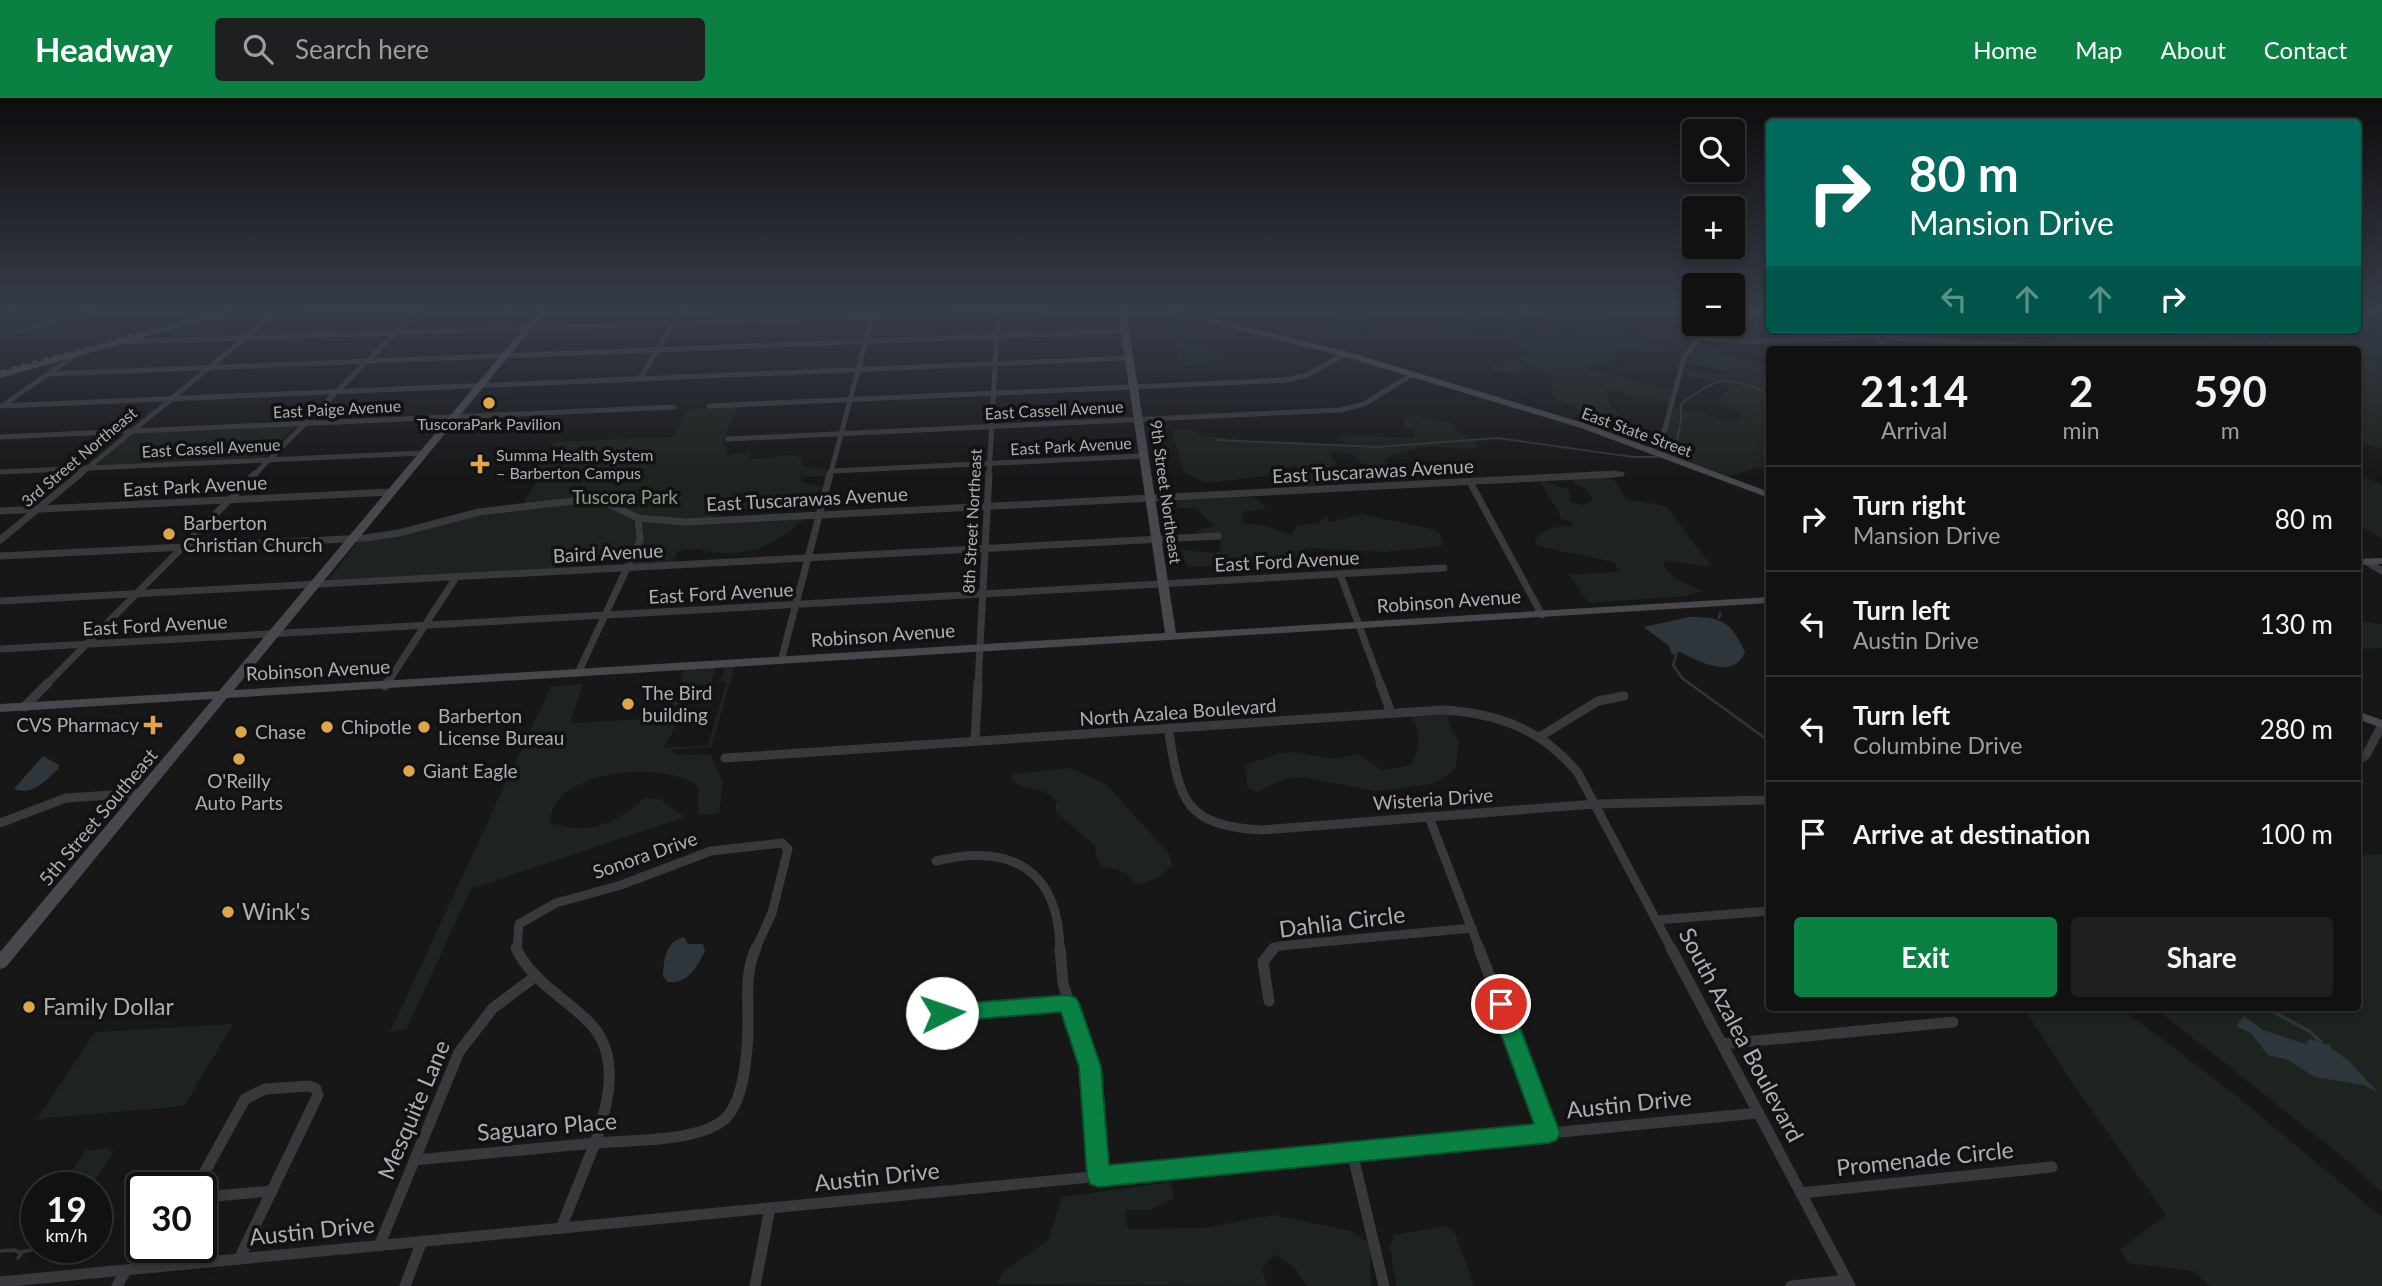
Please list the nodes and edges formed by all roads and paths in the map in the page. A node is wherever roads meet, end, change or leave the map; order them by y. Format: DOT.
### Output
graph roads {
  1 [pos="30,366"];
  2 [pos="59,366"];
  3 [pos="250,366"];
  4 [pos="361,366"];
  5 [pos="495,366"];
  6 [pos="647,366"];
  7 [pos="859,366"];
  8 [pos="939,366"];
  9 [pos="995,366"];
  10 [pos="1131,366"];
  11 [pos="1322,366"];
  12 [pos="1387,366"];
  13 [pos="1682,366"];
  14 [pos="209,368"];
  15 [pos="858,370"];
  16 [pos="49,374"];
  17 [pos="1413,374"];
  18 [pos="0,375"];
  19 [pos="640,379"];
  20 [pos="480,385"];
  21 [pos="1134,387"];
  22 [pos="336,391"];
  23 [pos="993,394"];
  24 [pos="172,398"];
  25 [pos="849,400"];
  26 [pos="1,406"];
  27 [pos="709,406"];
  28 [pos="674,407"];
  29 [pos="454,417"];
  30 [pos="1139,420"];
  31 [pos="304,424"];
  32 [pos="992,427"];
  33 [pos="132,431"];
  34 [pos="841,434"];
  35 [pos="0,437"];
  36 [pos="728,439"];
  37 [pos="1650,451"];
  38 [pos="423,453"];
  39 [pos="1144,456"];
  40 [pos="270,460"];
  41 [pos="989,464"];
  42 [pos="87,468"];
  43 [pos="832,471"];
  44 [pos="0,472"];
  45 [pos="1622,474"];
  46 [pos="1469,482"];
  47 [pos="391,492"];
  48 [pos="1766,494"];
  49 [pos="1150,498"];
  50 [pos="229,500"];
  51 [pos="987,506"];
  52 [pos="37,510"];
  53 [pos="0,511"];
  54 [pos="819,515"];
  55 [pos="638,518"];
  56 [pos="1218,536"];
  57 [pos="352,538"];
  58 [pos="1156,539"];
  59 [pos="0,540"];
  60 [pos="183,547"];
  61 [pos="984,548"];
  62 [pos="0,556"];
  63 [pos="808,558"];
  64 [pos="2382,561"];
  65 [pos="2362,562"];
  66 [pos="627,567"];
  67 [pos="1444,568"];
  68 [pos="2382,571"];
  69 [pos="1340,574"];
  70 [pos="457,576"];
  71 [pos="315,584"];
  72 [pos="1163,584"];
  73 [pos="136,594"];
  74 [pos="982,594"];
  75 [pos="1766,600"];
  76 [pos="0,601"];
  77 [pos="796,605"];
  78 [pos="605,615"];
  79 [pos="1542,615"];
  80 [pos="425,626"];
  81 [pos="1359,626"];
  82 [pos="273,634"];
  83 [pos="1171,637"];
  84 [pos="87,644"];
  85 [pos="979,648"];
  86 [pos="0,649"];
  87 [pos="780,661"];
  88 [pos="578,673"];
  89 [pos="385,686"];
  90 [pos="223,695"];
  91 [pos="1624,696"];
  92 [pos="24,707"];
  93 [pos="0,708"];
  94 [pos="1391,713"];
  95 [pos="2361,717"];
  96 [pos="2382,725"];
  97 [pos="1168,728"];
  98 [pos="1541,736"];
  99 [pos="975,741"];
  100 [pos="725,758"];
  101 [pos="2361,759"];
  102 [pos="144,793"];
  103 [pos="1766,800"];
  104 [pos="1595,804"];
  105 [pos="1429,817"];
  106 [pos="0,823"];
  107 [pos="788,849"];
  108 [pos="936,861"];
  109 [pos="1766,911"];
  110 [pos="1657,920"];
  111 [pos="1472,928"];
  112 [pos="0,963"];
  113 [pos="536,976"];
  114 [pos="1269,1001"];
  115 [pos="1068,1003"];
  116 [pos="942,1013"];
  117 [pos="1952,1021"];
  118 [pos="1722,1044"];
  119 [pos="1758,1113"];
  120 [pos="1549,1133"];
  121 [pos="594,1144"];
  122 [pos="1352,1152"];
  123 [pos="415,1160"];
  124 [pos="2053,1167"];
  125 [pos="204,1172"];
  126 [pos="1098,1176"];
  127 [pos="272,1191"];
  128 [pos="1801,1193"];
  129 [pos="217,1196"];
  130 [pos="770,1208"];
  131 [pos="561,1228"];
  132 [pos="422,1241"];
  133 [pos="379,1246"];
  134 [pos="239,1259"];
  135 [pos="126,1270"];
  136 [pos="0,1282"];
  137 [pos="1848,1283"];
  138 [pos="117,1286"];
  139 [pos="405,1286"];
  140 [pos="755,1286"];
  141 [pos="1384,1286"];
  142 [pos="1790,1286"];
  1 -- 18 [label="main road"];
  2 -- 16 [label="street"];
  3 -- 14 [label="street"];
  4 -- 22 [label="street"];
  5 -- 20 [label="main road, 5th Street Southeast"];
  6 -- 19 [label="street"];
  7 -- 15 [label="street"];
  8 -- 15 [label="street"];
  9 -- 23 [label="street, 8th Street Northeast"];
  10 -- 21 [label="main road, 9th Street Northeast"];
  11 -- 21 [label="street"];
  12 -- 17 [label="main road, East State Street"];
  13 -- 37 [label="street"];
  14 -- 16 [label="street"];
  14 -- 24 [label="street, 3rd Street Northeast"];
  15 -- 19 [label="street"];
  15 -- 25 [label="street"];
  16 -- 26 [label="street"];
  17 -- 30 [label="street, East Cassell Avenue"];
  17 -- 37 [label="main road, East State Street"];
  19 -- 20 [label="street"];
  20 -- 22 [label="street"];
  20 -- 29 [label="main road, 5th Street Southeast"];
  21 -- 23 [label="street"];
  21 -- 30 [label="main road, 9th Street Northeast"];
  22 -- 24 [label="street"];
  22 -- 31 [label="street"];
  23 -- 25 [label="street"];
  23 -- 32 [label="street, 8th Street Northeast"];
  24 -- 26 [label="street"];
  24 -- 33 [label="street, 3rd Street Northeast"];
  25 -- 27 [label="street"];
  25 -- 34 [label="street"];
  28 -- 29 [label="street, East Paige Avenue"];
  29 -- 31 [label="street, East Paige Avenue"];
  29 -- 38 [label="main road, 5th Street Southeast"];
  30 -- 32 [label="street, East Cassell Avenue"];
  30 -- 39 [label="main road, 9th Street Northeast"];
  31 -- 33 [label="street, East Paige Avenue"];
  31 -- 40 [label="street"];
  32 -- 34 [label="street, East Cassell Avenue"];
  32 -- 41 [label="street, 8th Street Northeast"];
  33 -- 35 [label="street, East Paige Avenue"];
  33 -- 42 [label="street, 3rd Street Northeast"];
  34 -- 36 [label="street, East Cassell Avenue"];
  34 -- 43 [label="street"];
  37 -- 48 [label="main road, East State Street"];
  38 -- 40 [label="street, East Cassell Avenue"];
  38 -- 47 [label="main road, 5th Street Southeast"];
  39 -- 41 [label="street, East Park Avenue"];
  39 -- 49 [label="main road, 9th Street Northeast"];
  40 -- 42 [label="street, East Cassell Avenue"];
  40 -- 50 [label="street"];
  41 -- 43 [label="street, East Park Avenue"];
  41 -- 51 [label="street, 8th Street Northeast"];
  42 -- 44 [label="street, East Cassell Avenue"];
  42 -- 52 [label="street, 3rd Street Northeast"];
  43 -- 54 [label="street"];
  45 -- 46 [label="street, East Tuscarawas Avenue"];
  46 -- 49 [label="street, East Tuscarawas Avenue"];
  46 -- 79 [label="street"];
  47 -- 50 [label="street, East Park Avenue"];
  47 -- 57 [label="main road, 5th Street Southeast"];
  49 -- 51 [label="street, East Tuscarawas Avenue"];
  49 -- 58 [label="main road, 9th Street Northeast"];
  50 -- 52 [label="street, East Park Avenue"];
  50 -- 60 [label="street"];
  51 -- 54 [label="street, East Tuscarawas Avenue"];
  51 -- 61 [label="street, 8th Street Northeast"];
  52 -- 53 [label="street, East Park Avenue"];
  52 -- 59 [label="street, 3rd Street Northeast"];
  54 -- 55 [label="street, East Tuscarawas Avenue"];
  54 -- 63 [label="street"];
  55 -- 57 [label="street, East Tuscarawas Avenue"];
  55 -- 66 [label="street"];
  56 -- 58 [label="street, Baird Avenue"];
  57 -- 60 [label="street, East Tuscarawas Avenue"];
  57 -- 71 [label="main road, 5th Street Southeast"];
  58 -- 61 [label="street, Baird Avenue"];
  58 -- 72 [label="main road, 9th Street Northeast"];
  60 -- 62 [label="street, East Tuscarawas Avenue"];
  60 -- 73 [label="street"];
  61 -- 63 [label="street, Baird Avenue"];
  61 -- 74 [label="street, 8th Street Northeast"];
  63 -- 66 [label="street, Baird Avenue"];
  63 -- 77 [label="street"];
  64 -- 65 [label="main road"];
  65 -- 68 [label="street"];
  66 -- 70 [label="street, Baird Avenue"];
  66 -- 78 [label="street"];
  67 -- 69 [label="street, East Ford Avenue"];
  69 -- 72 [label="street, East Ford Avenue"];
  69 -- 81 [label="street"];
  70 -- 71 [label="street, Baird Avenue"];
  70 -- 80 [label="street"];
  71 -- 73 [label="street, Baird Avenue"];
  71 -- 82 [label="main road, 5th Street Southeast"];
  72 -- 74 [label="street, East Ford Avenue"];
  72 -- 83 [label="main road, 9th Street Northeast"];
  73 -- 76 [label="street, Baird Avenue"];
  73 -- 84 [label="street"];
  74 -- 77 [label="street, East Ford Avenue"];
  74 -- 85 [label="street, 8th Street Northeast"];
  75 -- 79 [label="main road, Robinson Avenue"];
  77 -- 78 [label="street, East Ford Avenue"];
  77 -- 87 [label="street"];
  78 -- 80 [label="street, East Ford Avenue"];
  78 -- 88 [label="street"];
  79 -- 81 [label="main road, Robinson Avenue"];
  80 -- 82 [label="street, East Ford Avenue"];
  80 -- 89 [label="street"];
  81 -- 83 [label="main road, Robinson Avenue"];
  81 -- 94 [label="street"];
  82 -- 84 [label="street, East Ford Avenue"];
  82 -- 90 [label="main road, 5th Street Southeast"];
  83 -- 85 [label="main road, Robinson Avenue"];
  84 -- 86 [label="street, East Ford Avenue"];
  84 -- 92 [label="street"];
  85 -- 87 [label="main road, Robinson Avenue"];
  85 -- 99 [label="street, 8th Street Northeast"];
  87 -- 88 [label="main road, Robinson Avenue"];
  88 -- 89 [label="main road, Robinson Avenue"];
  89 -- 90 [label="main road, Robinson Avenue"];
  90 -- 92 [label="main road, Robinson Avenue"];
  90 -- 102 [label="main road, 5th Street Southeast"];
  91 -- 98 [label="street"];
  92 -- 93 [label="main road, Robinson Avenue"];
  94 -- 97 [label="street, North Azalea Boulevard"];
  94 -- 98 [label="street, North Azalea Boulevard"];
  95 -- 96 [label="main road"];
  96 -- 101 [label="street"];
  97 -- 99 [label="street, North Azalea Boulevard"];
  97 -- 105 [label="street, Wisteria Drive"];
  98 -- 104 [label="street, North Azalea Boulevard"];
  99 -- 100 [label="street, North Azalea Boulevard"];
  102 -- 106 [label="street"];
  102 -- 112 [label="main road, 5th Street Southeast"];
  103 -- 104 [label="street, Wisteria Drive"];
  104 -- 105 [label="street, Wisteria Drive"];
  104 -- 110 [label="street, South Azalea Boulevard"];
  105 -- 111 [label="street"];
  107 -- 113 [label="street, Sonora Drive"];
  107 -- 121 [label="street, Saguaro Place"];
  108 -- 115 [label="street"];
  109 -- 110 [label="street"];
  110 -- 118 [label="street, South Azalea Boulevard"];
  111 -- 114 [label="street, Dahlia Circle"];
  111 -- 120 [label="street"];
  113 -- 121 [label="street"];
  113 -- 123 [label="street, Mesquite Lane"];
  115 -- 116 [label="street"];
  115 -- 126 [label="street"];
  117 -- 118 [label="street"];
  118 -- 119 [label="street, South Azalea Boulevard"];
  119 -- 120 [label="street, Austin Drive"];
  119 -- 128 [label="street, South Azalea Boulevard"];
  120 -- 122 [label="street, Austin Drive"];
  121 -- 123 [label="street, Saguaro Place"];
  121 -- 131 [label="street"];
  122 -- 126 [label="street, Austin Drive"];
  122 -- 141 [label="street"];
  123 -- 133 [label="street, Mesquite Lane"];
  124 -- 128 [label="street, Promenade Circle"];
  125 -- 127 [label="street"];
  126 -- 130 [label="street, Austin Drive"];
  127 -- 129 [label="street"];
  127 -- 134 [label="street"];
  128 -- 137 [label="street, South Azalea Boulevard"];
  130 -- 131 [label="street, Austin Drive"];
  130 -- 140 [label="street"];
  131 -- 132 [label="street, Austin Drive"];
  132 -- 133 [label="street, Austin Drive"];
  132 -- 139 [label="street"];
  133 -- 134 [label="street, Austin Drive"];
  134 -- 135 [label="street, Austin Drive"];
  135 -- 136 [label="street, Austin Drive"];
  135 -- 138 [label="street"];
  137 -- 142 [label="street"];
}
